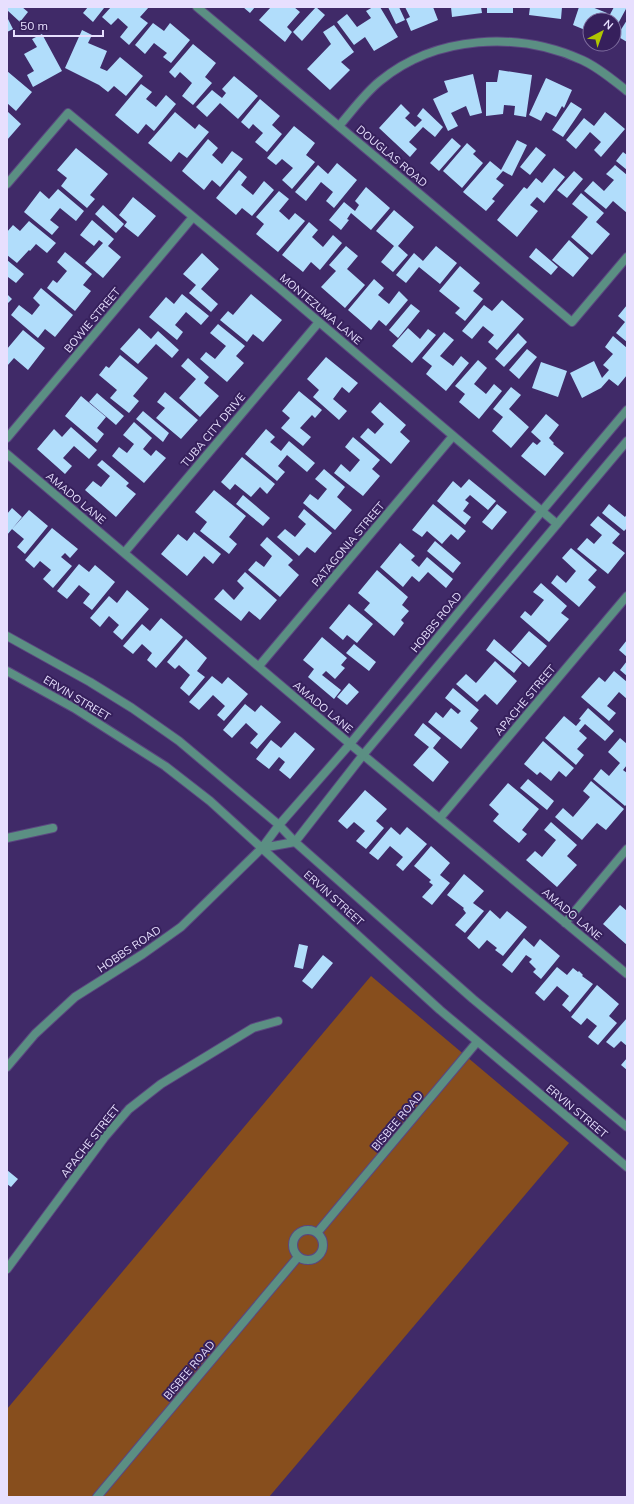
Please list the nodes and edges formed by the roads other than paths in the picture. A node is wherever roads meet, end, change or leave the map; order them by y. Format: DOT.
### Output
graph roads {
  1 [pos="198,7"];
  2 [pos="627,91"];
  3 [pos="339,126"];
  4 [pos="7,184"];
  5 [pos="193,217"];
  6 [pos="627,257"];
  7 [pos="319,322"];
  8 [pos="627,410"];
  9 [pos="453,436"];
  10 [pos="7,438"];
  11 [pos="627,441"];
  12 [pos="7,454"];
  13 [pos="542,511"];
  14 [pos="557,524"];
  15 [pos="124,553"];
  16 [pos="627,596"];
  17 [pos="7,636"];
  18 [pos="259,666"];
  19 [pos="7,671"];
  20 [pos="350,744"];
  21 [pos="363,755"];
  22 [pos="440,818"];
  23 [pos="279,825"];
  24 [pos="53,828"];
  25 [pos="7,838"];
  26 [pos="295,842"];
  27 [pos="262,848"];
  28 [pos="627,849"];
  29 [pos="565,923"];
  30 [pos="627,974"];
  31 [pos="278,1021"];
  32 [pos="477,1042"];
  33 [pos="7,1067"];
  34 [pos="627,1127"];
  35 [pos="627,1167"];
  36 [pos="317,1233"];
  37 [pos="298,1257"];
  38 [pos="7,1269"];
  39 [pos="97,1497"];
  1 -- 3 [label="street, DOUGLAS ROAD"];
  2 -- 3 [label="street"];
  3 -- 6 [label="street, DOUGLAS ROAD"];
  4 -- 5 [label="street, MONTEZUMA LANE"];
  5 -- 7 [label="street, MONTEZUMA LANE"];
  5 -- 10 [label="street, BOWIE STREET"];
  7 -- 9 [label="street, MONTEZUMA LANE"];
  7 -- 15 [label="street, TUBA CITY DRIVE"];
  8 -- 13 [label="street, HOBBS ROAD"];
  9 -- 13 [label="street, MONTEZUMA LANE"];
  9 -- 18 [label="street, PATAGONIA STREET"];
  11 -- 14 [label="street"];
  12 -- 15 [label="street, AMADO LANE"];
  13 -- 14 [label="street, MONTEZUMA LANE"];
  13 -- 20 [label="street, HOBBS ROAD"];
  14 -- 21 [label="street"];
  15 -- 18 [label="street, AMADO LANE"];
  16 -- 22 [label="street, APACHE STREET"];
  17 -- 23 [label="street, ERVIN STREET"];
  18 -- 20 [label="street, AMADO LANE"];
  19 -- 27 [label="street, ERVIN STREET"];
  20 -- 21 [label="street, AMADO LANE"];
  20 -- 23 [label="street, HOBBS ROAD"];
  21 -- 22 [label="street, AMADO LANE"];
  21 -- 26 [label="street"];
  22 -- 29 [label="street, AMADO LANE"];
  23 -- 26 [label="street, ERVIN STREET"];
  23 -- 27 [label="street, HOBBS ROAD"];
  24 -- 25 [label="street"];
  26 -- 27 [label="street"];
  26 -- 34 [label="street, ERVIN STREET"];
  27 -- 32 [label="street, ERVIN STREET"];
  27 -- 33 [label="street, HOBBS ROAD"];
  28 -- 29 [label="street"];
  29 -- 30 [label="street, AMADO LANE"];
  31 -- 38 [label="street, APACHE STREET"];
  32 -- 35 [label="street, ERVIN STREET"];
  32 -- 36 [label="street, BISBEE ROAD"];
  36 -- 37 [label="street"];
  36 -- 37 [label="street"];
  37 -- 39 [label="street, BISBEE ROAD"];
}
